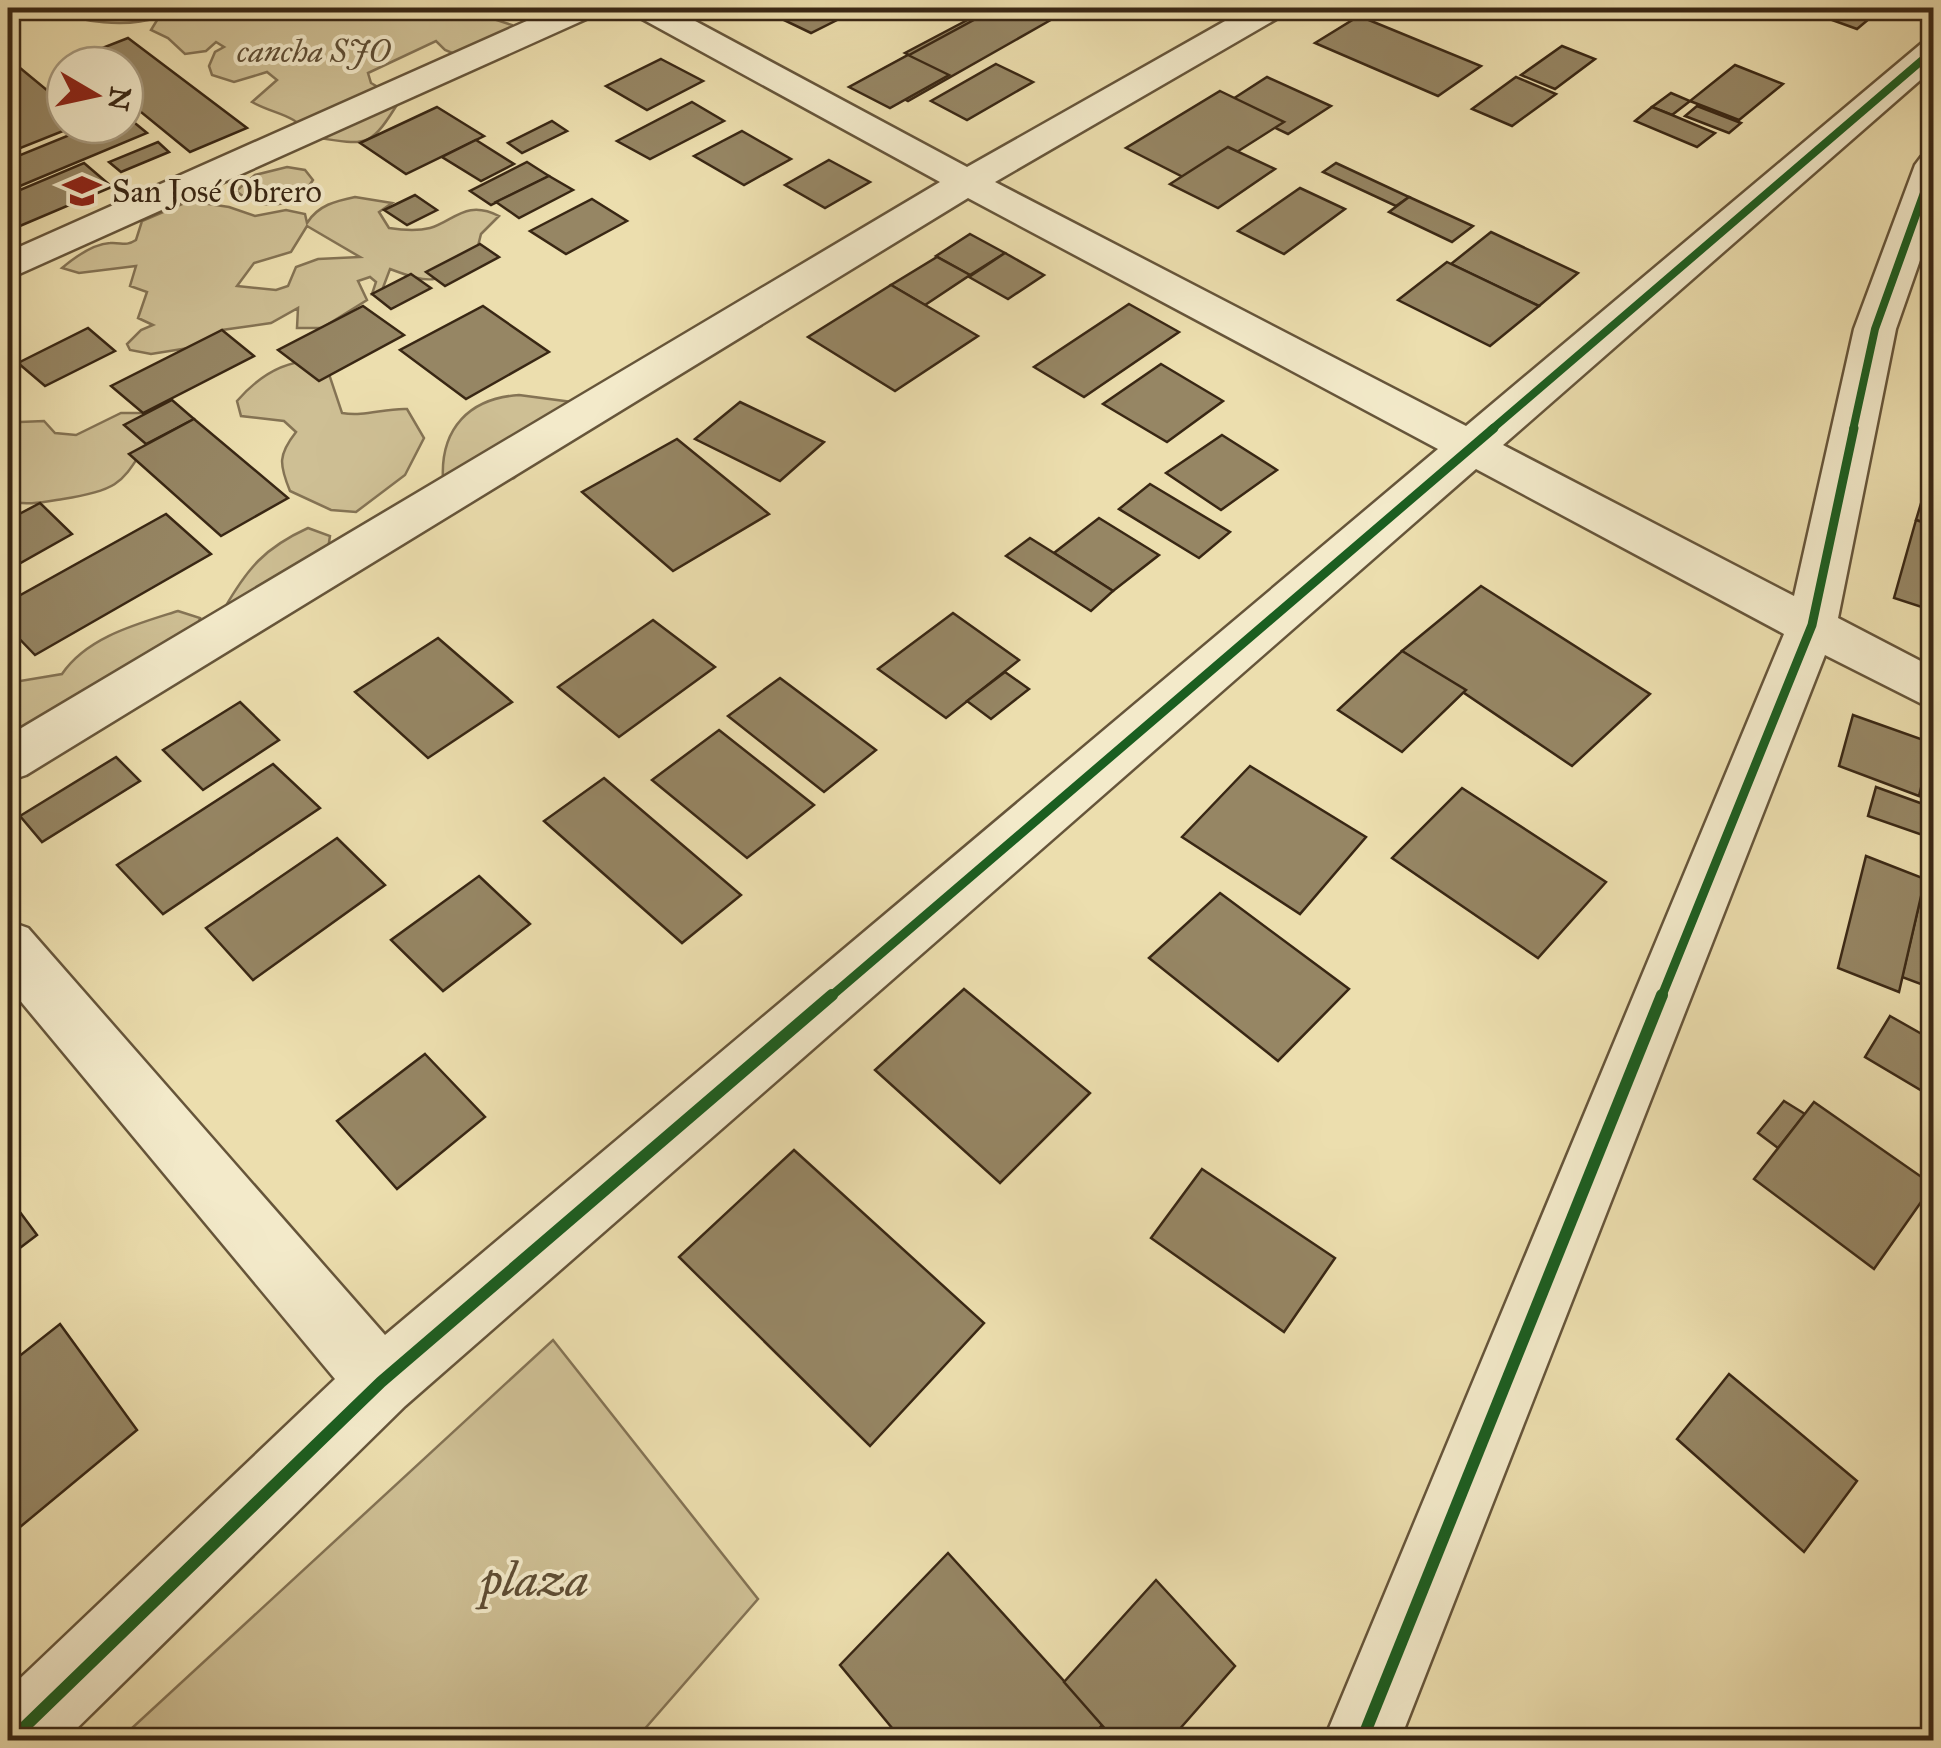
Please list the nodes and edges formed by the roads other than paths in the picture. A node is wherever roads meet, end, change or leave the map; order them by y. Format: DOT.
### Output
graph roads {
  1 [pos="583,8"];
  2 [pos="648,8"];
  3 [pos="1271,8"];
  4 [pos="1934,50"];
  5 [pos="1934,165"];
  6 [pos="967,182"];
  7 [pos="8,267"];
  8 [pos="1474,447"];
  9 [pos="1812,626"];
  10 [pos="1934,690"];
  11 [pos="8,761"];
  12 [pos="8,945"];
  13 [pos="380,1382"];
  14 [pos="11,1740"];
  15 [pos="1362,1740"];
  1 -- 7 [label="street"];
  2 -- 6 [label="street"];
  3 -- 6 [label="street"];
  4 -- 8 [label="street"];
  5 -- 9 [label="street"];
  6 -- 8 [label="street"];
  6 -- 11 [label="street"];
  8 -- 9 [label="street"];
  8 -- 13 [label="street"];
  9 -- 10 [label="street"];
  9 -- 15 [label="street"];
  12 -- 13 [label="street"];
  13 -- 14 [label="street"];
}
